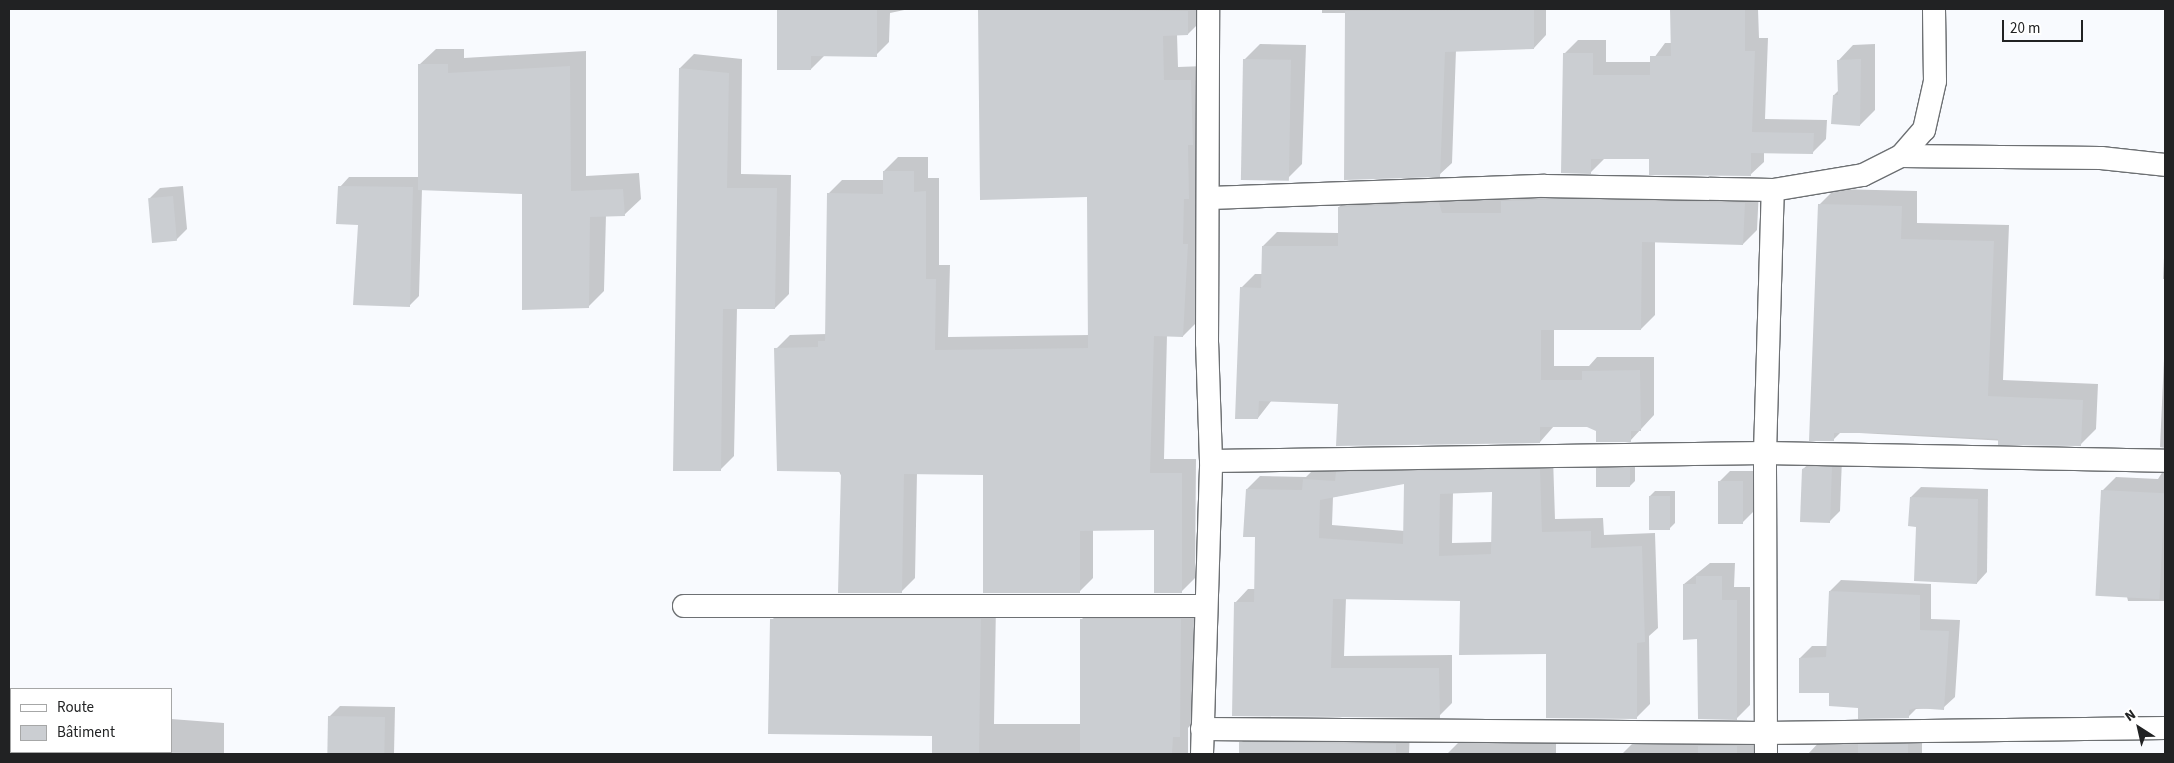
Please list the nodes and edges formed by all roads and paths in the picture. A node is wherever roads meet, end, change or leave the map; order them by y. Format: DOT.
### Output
graph roads {
  1 [pos="1208,9"];
  2 [pos="1934,9"];
  3 [pos="1901,156"];
  4 [pos="2165,165"];
  5 [pos="1773,190"];
  6 [pos="1210,198"];
  7 [pos="1765,453"];
  8 [pos="1211,461"];
  9 [pos="2165,461"];
  10 [pos="684,606"];
  11 [pos="1204,606"];
  12 [pos="2165,728"];
  13 [pos="1202,729"];
  14 [pos="1765,743"];
  15 [pos="1202,754"];
  1 -- 6 [label="street"];
  2 -- 3 [label="street"];
  3 -- 4 [label="street"];
  3 -- 5 [label="street"];
  5 -- 6 [label="street"];
  5 -- 7 [label="street"];
  6 -- 8 [label="street"];
  7 -- 8 [label="street"];
  7 -- 9 [label="street"];
  7 -- 14 [label="street"];
  8 -- 11 [label="street"];
  10 -- 11 [label="street"];
  11 -- 13 [label="street"];
  12 -- 14 [label="street"];
  13 -- 14 [label="street"];
  13 -- 15 [label="street"];
}
